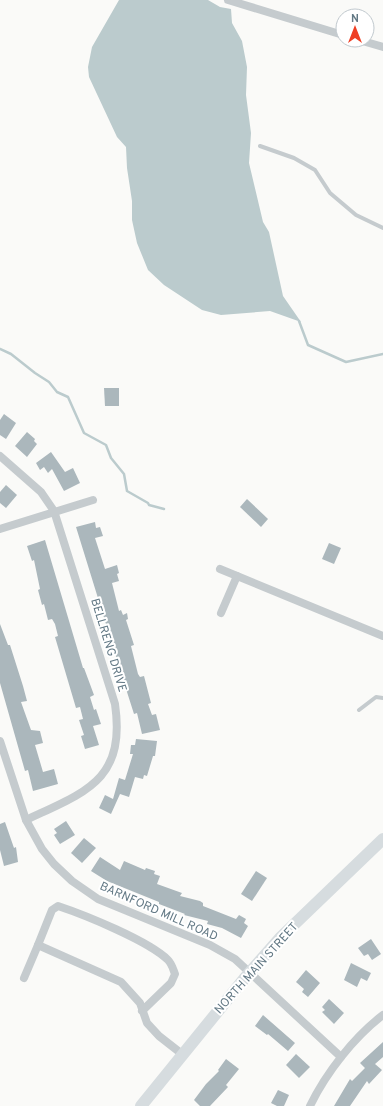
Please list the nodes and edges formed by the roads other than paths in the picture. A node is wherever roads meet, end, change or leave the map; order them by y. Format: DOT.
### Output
graph roads {
  1 [pos="228,0"];
  2 [pos="335,33"];
  3 [pos="260,146"];
  4 [pos="383,228"];
  5 [pos="0,456"];
  6 [pos="93,500"];
  7 [pos="54,511"];
  8 [pos="0,528"];
  9 [pos="220,569"];
  10 [pos="237,576"];
  11 [pos="221,613"];
  12 [pos="383,636"];
  13 [pos="383,698"];
  14 [pos="359,710"];
  15 [pos="0,741"];
  16 [pos="26,820"];
  17 [pos="383,839"];
  18 [pos="38,945"];
  19 [pos="250,972"];
  20 [pos="24,978"];
  21 [pos="142,1010"];
  22 [pos="383,1015"];
  23 [pos="182,1054"];
  24 [pos="341,1057"];
  25 [pos="141,1106"];
  26 [pos="310,1106"];
  1 -- 2 [label="street"];
  3 -- 4 [label="lane"];
  5 -- 7 [label="street, BELLRENG DRIVE"];
  6 -- 7 [label="street"];
  7 -- 8 [label="street"];
  7 -- 16 [label="street, BELLRENG DRIVE"];
  9 -- 10 [label="street"];
  10 -- 11 [label="street"];
  10 -- 12 [label="street"];
  13 -- 14 [label="lane"];
  15 -- 16 [label="street, BARNFORD MILL ROAD"];
  16 -- 19 [label="street, BARNFORD MILL ROAD"];
  17 -- 19 [label="main road, NORTH MAIN STREET"];
  18 -- 20 [label="street"];
  18 -- 21 [label="street"];
  18 -- 21 [label="street"];
  19 -- 23 [label="main road, NORTH MAIN STREET"];
  19 -- 24 [label="street, BARNFORD MILL ROAD"];
  21 -- 23 [label="street"];
  22 -- 24 [label="street"];
  23 -- 25 [label="main road, NORTH MAIN STREET"];
  24 -- 26 [label="street"];
}
